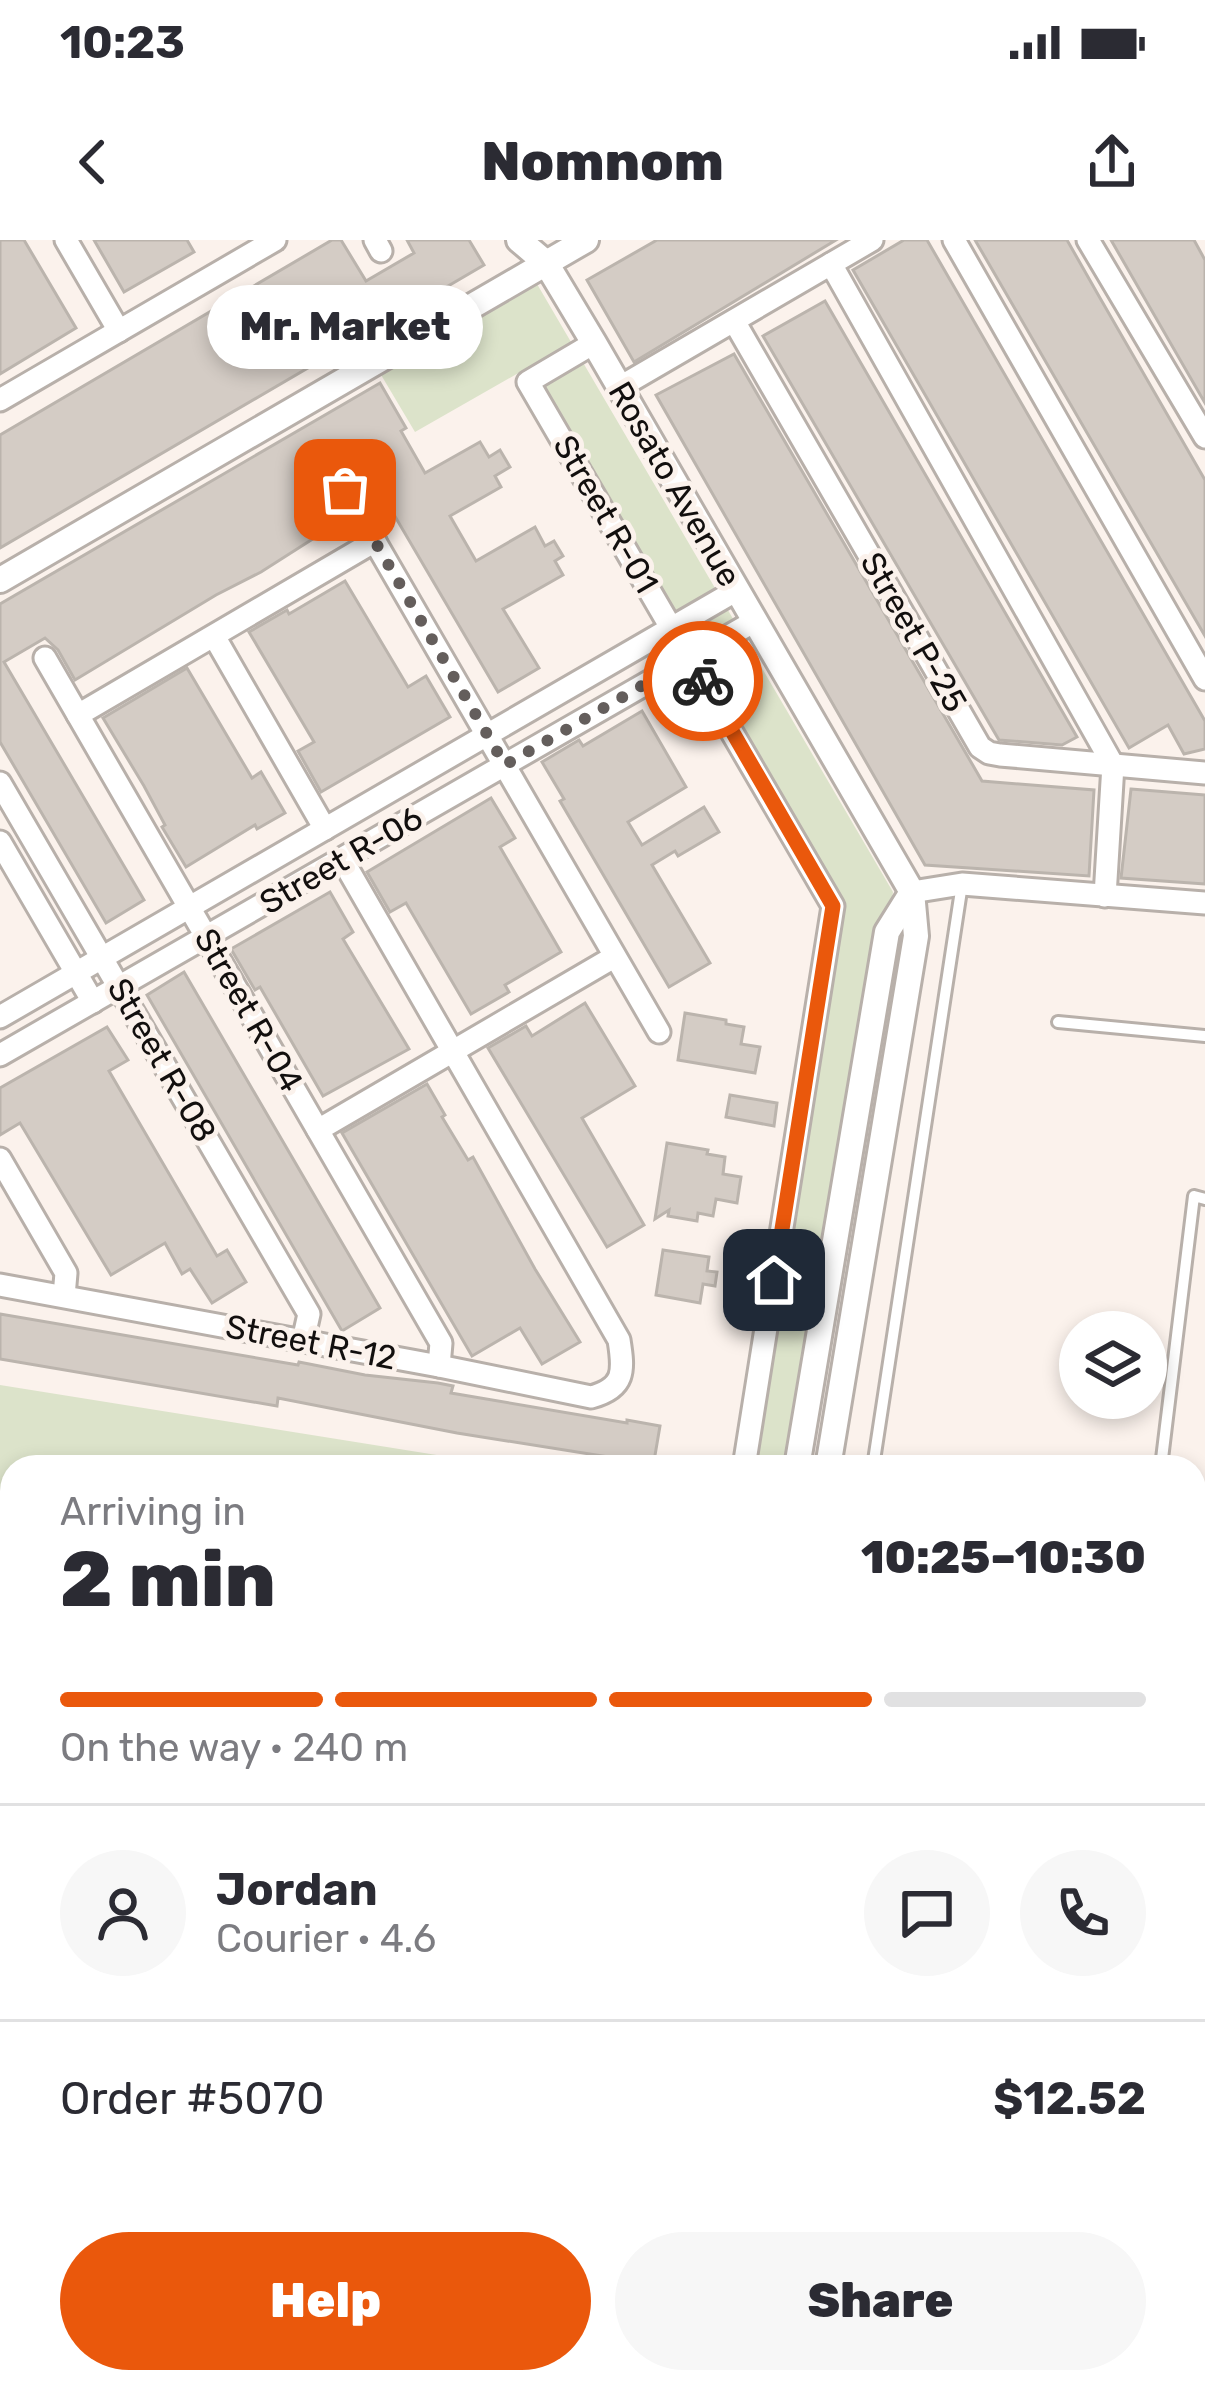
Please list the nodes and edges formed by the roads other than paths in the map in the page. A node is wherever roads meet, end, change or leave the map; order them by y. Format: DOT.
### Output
graph roads {
  1 [pos="66,240"];
  2 [pos="224,240"];
  3 [pos="275,240"];
  4 [pos="519,240"];
  5 [pos="586,240"];
  6 [pos="872,240"];
  7 [pos="954,240"];
  8 [pos="1088,240"];
  9 [pos="543,252"];
  10 [pos="237,262"];
  11 [pos="831,264"];
  12 [pos="734,320"];
  13 [pos="119,331"];
  14 [pos="594,343"];
  15 [pos="620,387"];
  16 [pos="0,400"];
  17 [pos="1205,437"];
  18 [pos="345,490"];
  19 [pos="375,542"];
  20 [pos="0,580"];
  21 [pos="737,590"];
  22 [pos="755,622"];
  23 [pos="672,627"];
  24 [pos="214,636"];
  25 [pos="45,658"];
  26 [pos="690,658"];
  27 [pos="1205,679"];
  28 [pos="78,715"];
  29 [pos="487,735"];
  30 [pos="505,765"];
  31 [pos="1113,765"];
  32 [pos="1205,773"];
  33 [pos="0,783"];
  34 [pos="325,829"];
  35 [pos="0,842"];
  36 [pos="342,859"];
  37 [pos="962,884"];
  38 [pos="912,892"];
  39 [pos="1105,896"];
  40 [pos="1205,902"];
  41 [pos="189,907"];
  42 [pos="206,937"];
  43 [pos="102,957"];
  44 [pos="614,957"];
  45 [pos="76,973"];
  46 [pos="119,987"];
  47 [pos="93,1002"];
  48 [pos="0,1017"];
  49 [pos="1058,1022"];
  50 [pos="659,1032"];
  51 [pos="1205,1036"];
  52 [pos="452,1051"];
  53 [pos="0,1055"];
  54 [pos="318,1130"];
  55 [pos="0,1159"];
  56 [pos="1205,1199"];
  57 [pos="0,1285"];
  58 [pos="64,1296"];
  59 [pos="303,1341"];
  60 [pos="439,1366"];
  61 [pos="746,1455"];
  62 [pos="799,1455"];
  63 [pos="830,1455"];
  64 [pos="875,1455"];
  65 [pos="1162,1455"];
  1 -- 13 [label="street"];
  2 -- 10 [label="street"];
  3 -- 10 [label="street"];
  4 -- 9 [label="street, Rosato Avenue"];
  5 -- 9 [label="street"];
  6 -- 11 [label="street"];
  7 -- 27 [label="street"];
  8 -- 17 [label="street"];
  9 -- 14 [label="street, Rosato Avenue"];
  9 -- 20 [label="street"];
  10 -- 13 [label="street"];
  11 -- 12 [label="street"];
  11 -- 31 [label="street"];
  12 -- 15 [label="street"];
  12 -- 31 [label="street, Street P-25"];
  13 -- 16 [label="street"];
  14 -- 15 [label="street, Rosato Avenue"];
  14 -- 23 [label="street, Street R-01"];
  15 -- 21 [label="street, Rosato Avenue"];
  18 -- 19 [label="street"];
  19 -- 24 [label="street"];
  19 -- 29 [label="street"];
  21 -- 22 [label="street, Rosato Avenue"];
  21 -- 23 [label="street, Street R-06"];
  22 -- 26 [label="street, Street R-06"];
  22 -- 38 [label="street, Rosato Avenue"];
  23 -- 26 [label="street, Street R-01"];
  23 -- 29 [label="street, Street R-06"];
  24 -- 28 [label="street"];
  24 -- 34 [label="street"];
  25 -- 28 [label="street, Street R-04"];
  26 -- 30 [label="street, Street R-06"];
  26 -- 61 [label="street, Street R-01"];
  28 -- 41 [label="street, Street R-04"];
  29 -- 30 [label="street"];
  29 -- 34 [label="street, Street R-06"];
  30 -- 36 [label="street, Street R-06"];
  30 -- 44 [label="street"];
  31 -- 32 [label="street, Street P-25"];
  31 -- 39 [label="street"];
  33 -- 43 [label="street, Street R-08"];
  34 -- 41 [label="street, Street R-06"];
  35 -- 45 [label="street, Street R-08"];
  36 -- 42 [label="street, Street R-06"];
  36 -- 52 [label="street"];
  37 -- 38 [label="street"];
  37 -- 39 [label="street"];
  37 -- 64 [label="lane"];
  38 -- 62 [label="street"];
  38 -- 63 [label="street, Rosato Avenue"];
  39 -- 40 [label="street"];
  41 -- 42 [label="street, Street R-04"];
  41 -- 43 [label="street, Street R-06"];
  42 -- 46 [label="street, Street R-06"];
  42 -- 54 [label="street, Street R-04"];
  43 -- 45 [label="street, Street R-06"];
  43 -- 46 [label="street, Street R-08"];
  44 -- 50 [label="street"];
  44 -- 52 [label="street"];
  45 -- 47 [label="street, Street R-08"];
  45 -- 48 [label="street, Street R-06"];
  46 -- 47 [label="street, Street R-06"];
  46 -- 59 [label="street, Street R-08"];
  47 -- 53 [label="street, Street R-06"];
  49 -- 51 [label="lane"];
  52 -- 54 [label="street"];
  52 -- 60 [label="street, Street R-12"];
  54 -- 60 [label="street, Street R-04"];
  55 -- 58 [label="street"];
  56 -- 65 [label="lane"];
  57 -- 58 [label="street, Street R-12"];
  58 -- 59 [label="street, Street R-12"];
  59 -- 60 [label="street, Street R-12"];
}
